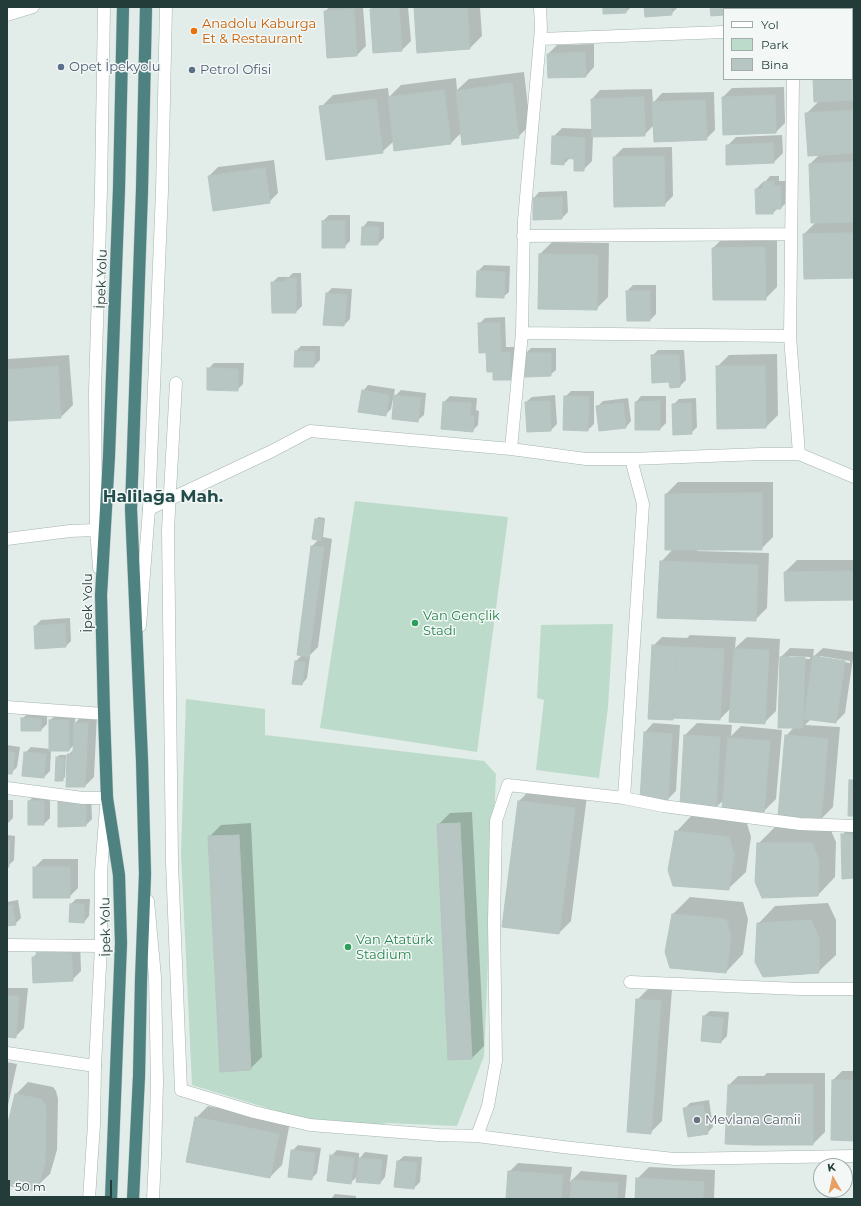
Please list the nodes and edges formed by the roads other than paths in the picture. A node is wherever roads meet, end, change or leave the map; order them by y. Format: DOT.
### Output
graph roads {
  1 [pos="33,7"];
  2 [pos="104,7"];
  3 [pos="123,7"];
  4 [pos="146,7"];
  5 [pos="166,7"];
  6 [pos="540,7"];
  7 [pos="7,15"];
  8 [pos="723,32"];
  9 [pos="540,39"];
  10 [pos="793,80"];
  11 [pos="791,234"];
  12 [pos="523,236"];
  13 [pos="522,333"];
  14 [pos="790,336"];
  15 [pos="176,383"];
  16 [pos="511,449"];
  17 [pos="799,454"];
  18 [pos="631,459"];
  19 [pos="854,476"];
  20 [pos="169,499"];
  21 [pos="149,508"];
  22 [pos="96,530"];
  23 [pos="7,539"];
  24 [pos="101,595"];
  25 [pos="138,655"];
  26 [pos="7,707"];
  27 [pos="104,714"];
  28 [pos="7,788"];
  29 [pos="107,798"];
  30 [pos="624,798"];
  31 [pos="854,826"];
  32 [pos="146,874"];
  33 [pos="7,945"];
  34 [pos="101,946"];
  35 [pos="630,982"];
  36 [pos="854,989"];
  37 [pos="7,1054"];
  38 [pos="95,1066"];
  39 [pos="477,1136"];
  40 [pos="854,1156"];
  41 [pos="89,1199"];
  42 [pos="111,1199"];
  43 [pos="133,1199"];
  44 [pos="152,1199"];
  1 -- 7 [label="street"];
  2 -- 22 [label="street"];
  3 -- 24 [label="highway, İpek Yolu"];
  4 -- 25 [label="highway"];
  5 -- 21 [label="street"];
  6 -- 9 [label="street"];
  8 -- 9 [label="street"];
  9 -- 12 [label="street"];
  10 -- 11 [label="street"];
  11 -- 12 [label="street"];
  11 -- 14 [label="street"];
  12 -- 13 [label="street"];
  13 -- 14 [label="street"];
  13 -- 16 [label="street"];
  14 -- 17 [label="street"];
  15 -- 20 [label="street"];
  16 -- 18 [label="street"];
  16 -- 20 [label="street"];
  17 -- 18 [label="street"];
  17 -- 19 [label="street"];
  18 -- 30 [label="street"];
  20 -- 21 [label="street"];
  20 -- 39 [label="street"];
  21 -- 25 [label="street"];
  22 -- 23 [label="street"];
  22 -- 24 [label="street"];
  24 -- 27 [label="highway, İpek Yolu"];
  25 -- 32 [label="highway"];
  26 -- 27 [label="street"];
  27 -- 29 [label="highway, İpek Yolu"];
  28 -- 29 [label="street"];
  29 -- 34 [label="street"];
  29 -- 42 [label="highway, İpek Yolu"];
  30 -- 31 [label="street"];
  30 -- 39 [label="street"];
  32 -- 43 [label="highway"];
  32 -- 44 [label="street"];
  33 -- 34 [label="street"];
  34 -- 38 [label="street"];
  35 -- 36 [label="street"];
  37 -- 38 [label="street"];
  38 -- 41 [label="street"];
  39 -- 40 [label="street"];
}
